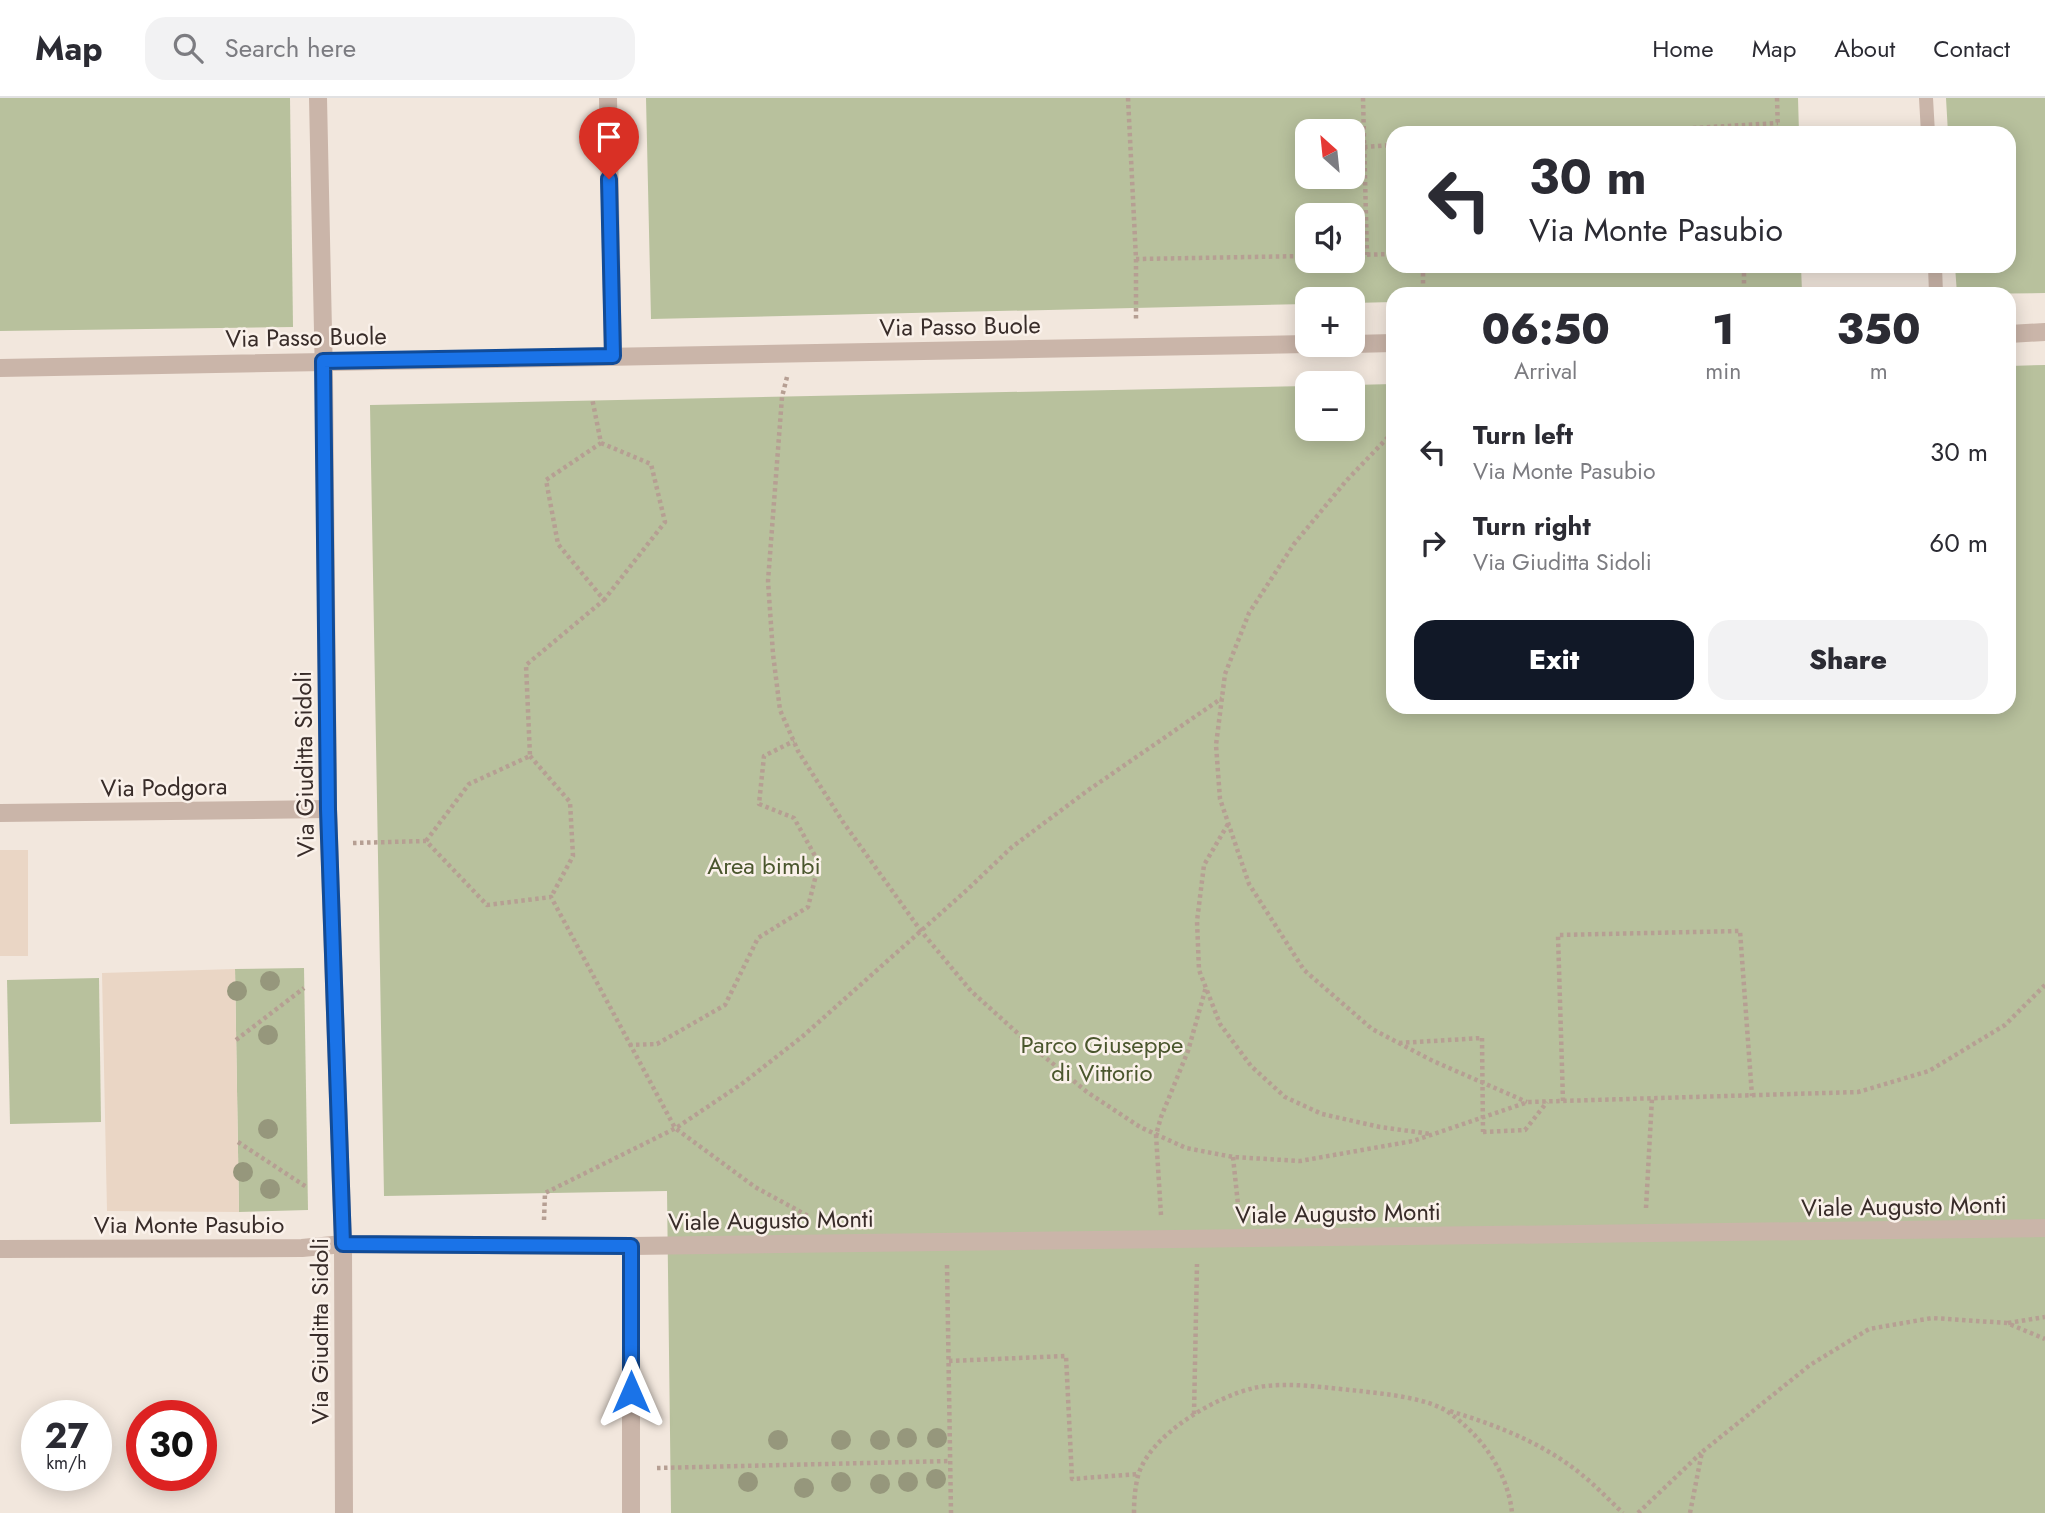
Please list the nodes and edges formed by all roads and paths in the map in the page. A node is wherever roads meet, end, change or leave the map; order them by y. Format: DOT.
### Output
graph roads {
  1 [pos="318,98"];
  2 [pos="608,98"];
  3 [pos="1128,98"];
  4 [pos="1363,98"];
  5 [pos="1777,98"];
  6 [pos="1926,98"];
  7 [pos="1363,119"];
  8 [pos="1778,123"];
  9 [pos="1727,126"];
  10 [pos="1928,126"];
  11 [pos="1386,145"];
  12 [pos="1365,147"];
  13 [pos="1365,183"];
  14 [pos="1386,254"];
  15 [pos="1367,255"];
  16 [pos="1295,256"];
  17 [pos="1136,258"];
  18 [pos="2045,332"];
  19 [pos="2016,334"];
  20 [pos="1386,343"];
  21 [pos="1295,344"];
  22 [pos="1365,344"];
  23 [pos="1137,347"];
  24 [pos="794,353"];
  25 [pos="613,356"];
  26 [pos="323,361"];
  27 [pos="0,368"];
  28 [pos="592,398"];
  29 [pos="1386,439"];
  30 [pos="601,443"];
  31 [pos="604,600"];
  32 [pos="1222,698"];
  33 [pos="793,741"];
  34 [pos="530,756"];
  35 [pos="328,809"];
  36 [pos="0,813"];
  37 [pos="1228,824"];
  38 [pos="426,841"];
  39 [pos="329,844"];
  40 [pos="551,897"];
  41 [pos="921,931"];
  42 [pos="2045,985"];
  43 [pos="1206,986"];
  44 [pos="304,988"];
  45 [pos="236,1040"];
  46 [pos="1399,1043"];
  47 [pos="629,1045"];
  48 [pos="1752,1096"];
  49 [pos="1652,1098"];
  50 [pos="1548,1101"];
  51 [pos="1563,1101"];
  52 [pos="1528,1102"];
  53 [pos="675,1128"];
  54 [pos="1434,1134"];
  55 [pos="1156,1135"];
  56 [pos="238,1142"];
  57 [pos="1233,1157"];
  58 [pos="308,1188"];
  59 [pos="813,1219"];
  60 [pos="2045,1228"];
  61 [pos="1645,1234"];
  62 [pos="1242,1239"];
  63 [pos="1163,1240"];
  64 [pos="1198,1240"];
  65 [pos="947,1243"];
  66 [pos="343,1244"];
  67 [pos="543,1245"];
  68 [pos="631,1246"];
  69 [pos="0,1249"];
  70 [pos="2045,1317"];
  71 [pos="2007,1323"];
  72 [pos="2045,1339"];
  73 [pos="948,1361"];
  74 [pos="1446,1410"];
  75 [pos="1194,1413"];
  76 [pos="1702,1452"];
  77 [pos="950,1461"];
  78 [pos="631,1469"];
  79 [pos="1139,1474"];
  80 [pos="344,1513"];
  81 [pos="631,1513"];
  82 [pos="951,1513"];
  83 [pos="1134,1513"];
  84 [pos="1512,1513"];
  85 [pos="1623,1513"];
  86 [pos="1638,1513"];
  87 [pos="1690,1513"];
  1 -- 26 [label="street, Via Giuditta Sidoli"];
  2 -- 25 [label="street"];
  3 -- 17 [label="path"];
  4 -- 7 [label="path"];
  5 -- 8 [label="path"];
  6 -- 10 [label="lane"];
  8 -- 9 [label="path"];
  11 -- 12 [label="path"];
  13 -- 15 [label="path"];
  14 -- 15 [label="path"];
  16 -- 17 [label="path"];
  17 -- 23 [label="path"];
  18 -- 19 [label="street"];
  20 -- 22 [label="street"];
  21 -- 23 [label="street, Via Passo Buole"];
  23 -- 24 [label="street, Via Passo Buole"];
  24 -- 25 [label="street, Via Passo Buole"];
  24 -- 33 [label="path"];
  25 -- 26 [label="street, Via Passo Buole"];
  26 -- 27 [label="street, Via Passo Buole"];
  26 -- 35 [label="street, Via Giuditta Sidoli"];
  28 -- 30 [label="path"];
  29 -- 32 [label="path"];
  30 -- 31 [label="path"];
  30 -- 31 [label="path"];
  31 -- 34 [label="path"];
  32 -- 37 [label="path"];
  32 -- 41 [label="path"];
  33 -- 41 [label="path"];
  33 -- 47 [label="path"];
  34 -- 38 [label="path"];
  34 -- 40 [label="path"];
  35 -- 36 [label="street, Via Podgora"];
  35 -- 39 [label="street, Via Giuditta Sidoli"];
  37 -- 43 [label="path"];
  37 -- 46 [label="path"];
  38 -- 39 [label="path"];
  38 -- 40 [label="path"];
  39 -- 66 [label="street, Via Giuditta Sidoli"];
  40 -- 47 [label="path"];
  41 -- 53 [label="path"];
  41 -- 55 [label="path"];
  42 -- 48 [label="path"];
  43 -- 54 [label="path"];
  43 -- 55 [label="path"];
  44 -- 45 [label="path"];
  46 -- 50 [label="path, bridge"];
  46 -- 52 [label="path"];
  47 -- 53 [label="path"];
  48 -- 49 [label="path"];
  48 -- 51 [label="path"];
  49 -- 51 [label="path"];
  49 -- 61 [label="path"];
  50 -- 51 [label="path"];
  50 -- 52 [label="path"];
  52 -- 54 [label="path"];
  53 -- 59 [label="path"];
  53 -- 67 [label="path"];
  54 -- 57 [label="path"];
  55 -- 57 [label="path"];
  55 -- 63 [label="path"];
  56 -- 58 [label="path"];
  57 -- 62 [label="path"];
  60 -- 61 [label="street, Viale Augusto Monti"];
  61 -- 62 [label="street, Viale Augusto Monti"];
  62 -- 64 [label="street, Viale Augusto Monti"];
  63 -- 64 [label="street, Viale Augusto Monti"];
  63 -- 65 [label="street, Viale Augusto Monti"];
  64 -- 75 [label="path"];
  65 -- 68 [label="street, Viale Augusto Monti"];
  65 -- 73 [label="path"];
  66 -- 67 [label="street, Via Monte Pasubio"];
  66 -- 69 [label="street, Via Monte Pasubio"];
  66 -- 80 [label="street, Via Giuditta Sidoli"];
  67 -- 68 [label="street, Via Monte Pasubio"];
  68 -- 78 [label="street"];
  70 -- 71 [label="path"];
  71 -- 72 [label="path"];
  71 -- 76 [label="path"];
  73 -- 77 [label="path"];
  73 -- 79 [label="path"];
  74 -- 75 [label="path"];
  74 -- 84 [label="path"];
  74 -- 85 [label="path"];
  75 -- 79 [label="path"];
  76 -- 86 [label="path"];
  76 -- 87 [label="path"];
  77 -- 78 [label="path"];
  77 -- 82 [label="path"];
  78 -- 81 [label="street"];
  79 -- 83 [label="path"];
}
